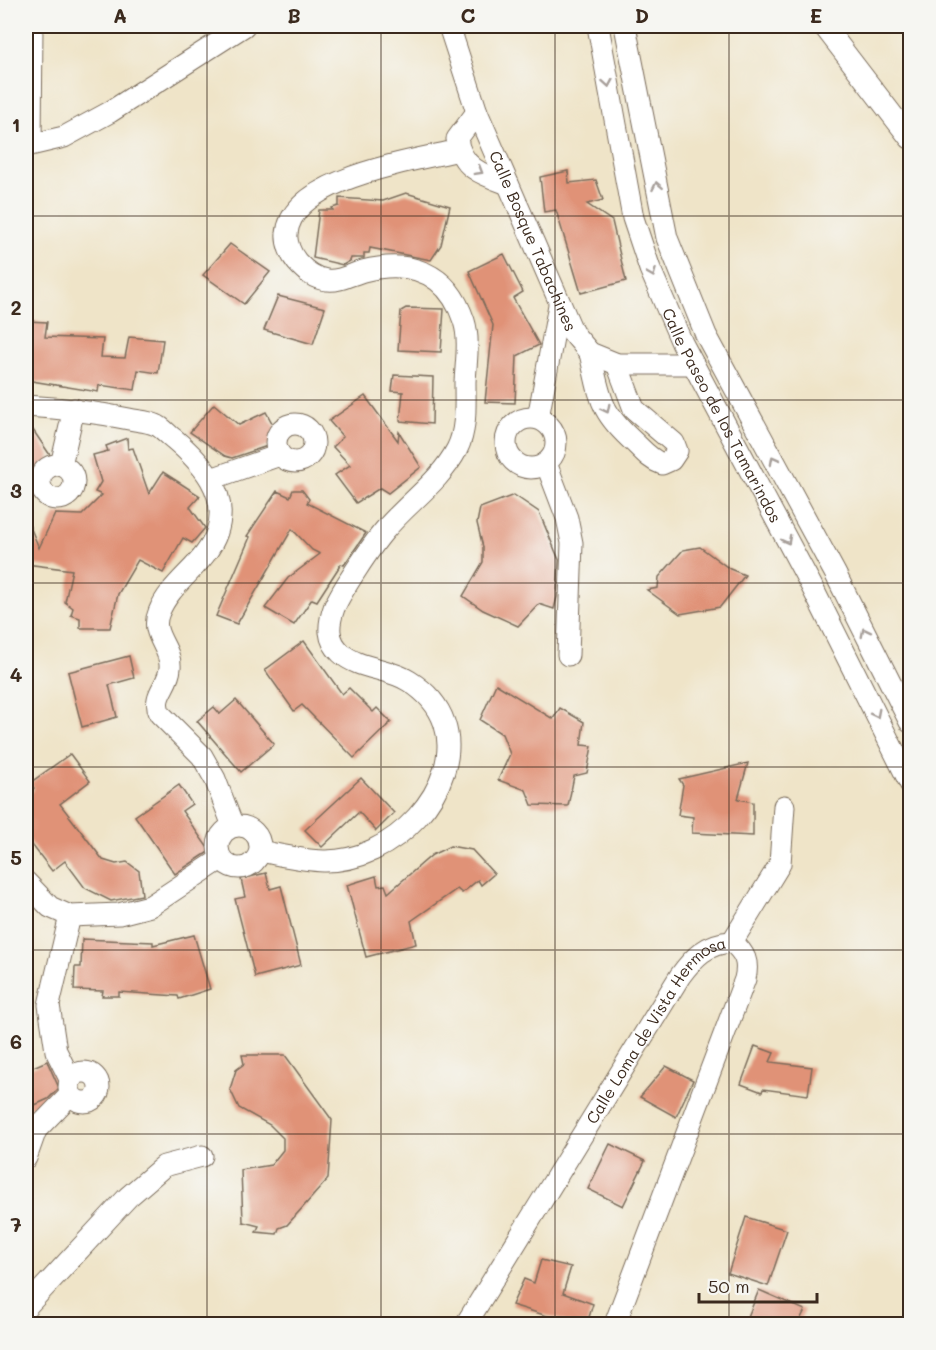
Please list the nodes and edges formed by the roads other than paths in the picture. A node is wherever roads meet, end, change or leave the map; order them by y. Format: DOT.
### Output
graph roads {
  1 [pos="32,26"];
  2 [pos="244,26"];
  3 [pos="449,26"];
  4 [pos="598,26"];
  5 [pos="625,26"];
  6 [pos="824,26"];
  7 [pos="477,112"];
  8 [pos="910,138"];
  9 [pos="28,145"];
  10 [pos="459,150"];
  11 [pos="508,184"];
  12 [pos="559,304"];
  13 [pos="590,353"];
  14 [pos="617,364"];
  15 [pos="693,364"];
  16 [pos="26,406"];
  17 [pos="74,409"];
  18 [pos="538,418"];
  19 [pos="280,455"];
  20 [pos="546,463"];
  21 [pos="61,465"];
  22 [pos="211,478"];
  23 [pos="835,573"];
  24 [pos="811,585"];
  25 [pos="567,655"];
  26 [pos="910,722"];
  27 [pos="910,783"];
  28 [pos="784,806"];
  29 [pos="234,826"];
  30 [pos="260,851"];
  31 [pos="221,859"];
  32 [pos="26,882"];
  33 [pos="70,916"];
  34 [pos="732,942"];
  35 [pos="202,1156"];
  36 [pos="26,1158"];
  37 [pos="26,1307"];
  38 [pos="466,1324"];
  39 [pos="615,1324"];
  1 -- 9 [label="street"];
  2 -- 9 [label="street"];
  3 -- 7 [label="street, Calle Bosque Tabachines"];
  4 -- 15 [label="street, Calle Paseo de los Tamarindos, one-way"];
  23 -- 5 [label="street, Calle Paseo de los Tamarindos, one-way"];
  6 -- 8 [label="street"];
  7 -- 10 [label="street"];
  7 -- 11 [label="street, Calle Bosque Tabachines"];
  10 -- 11 [label="street, one-way"];
  10 -- 30 [label="street"];
  11 -- 12 [label="street, Calle Bosque Tabachines"];
  12 -- 13 [label="street, Calle Bosque Tabachines"];
  12 -- 18 [label="street"];
  13 -- 14 [label="street, Calle Bosque Tabachines"];
  13 -- 14 [label="street, one-way"];
  14 -- 15 [label="street, Calle Bosque Tabachines"];
  15 -- 24 [label="street, Calle Paseo de los Tamarindos, one-way"];
  16 -- 17 [label="street"];
  17 -- 21 [label="street"];
  17 -- 22 [label="street"];
  18 -- 20 [label="street"];
  18 -- 20 [label="street"];
  19 -- 22 [label="street"];
  20 -- 25 [label="street"];
  22 -- 29 [label="street"];
  23 -- 24 [label="street"];
  26 -- 23 [label="street, Calle Paseo de los Tamarindos, one-way"];
  24 -- 27 [label="street, Calle Paseo de los Tamarindos, one-way"];
  28 -- 34 [label="street"];
  29 -- 30 [label="street"];
  29 -- 31 [label="street"];
  30 -- 31 [label="street"];
  31 -- 33 [label="street"];
  32 -- 33 [label="street"];
  33 -- 36 [label="street"];
  34 -- 38 [label="street, Calle Loma de Vista Hermosa"];
  34 -- 39 [label="street, Calle Loma de Vista Hermosa"];
  35 -- 37 [label="street"];
}
